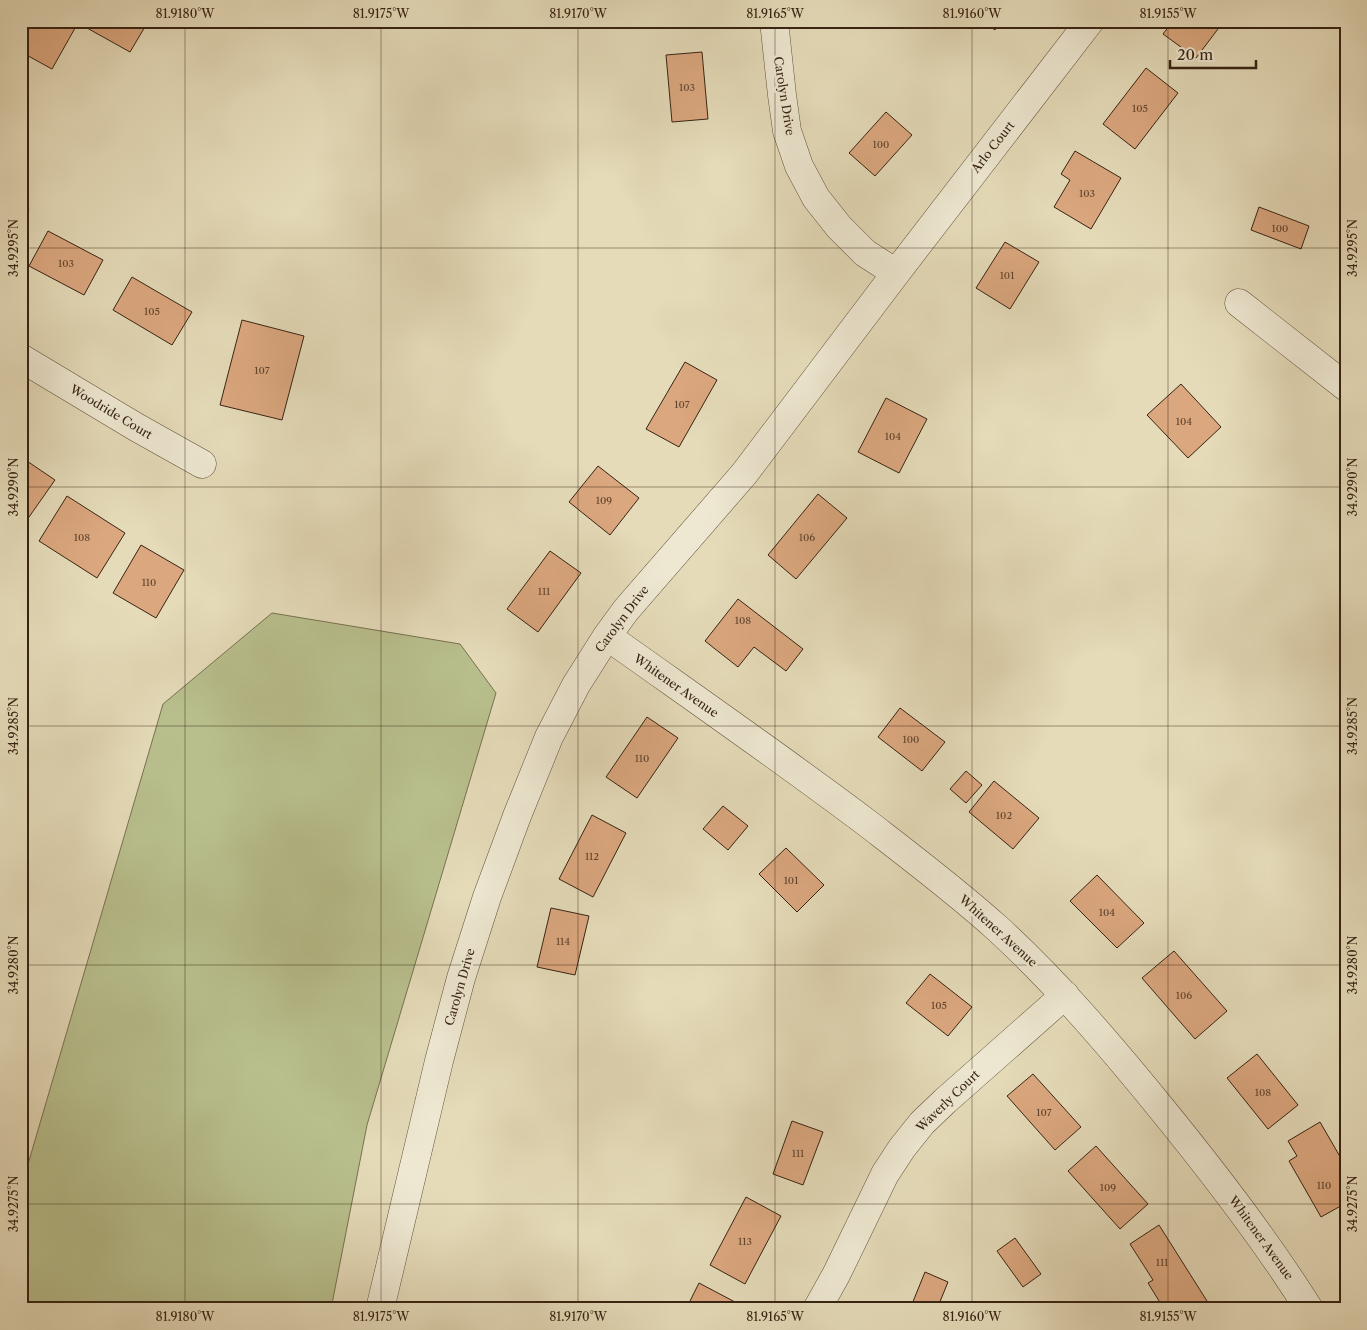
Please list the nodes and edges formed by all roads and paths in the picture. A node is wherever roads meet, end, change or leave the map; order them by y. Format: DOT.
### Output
graph roads {
  1 [pos="774,21"];
  2 [pos="1090,21"];
  3 [pos="896,273"];
  4 [pos="1239,303"];
  5 [pos="21,358"];
  6 [pos="1346,387"];
  7 [pos="202,464"];
  8 [pos="606,636"];
  9 [pos="1065,995"];
  10 [pos="380,1309"];
  11 [pos="817,1309"];
  12 [pos="1309,1309"];
  1 -- 3 [label="street, Carolyn Drive"];
  2 -- 3 [label="street, Arlo Court"];
  3 -- 8 [label="street, Carolyn Drive"];
  4 -- 6 [label="street"];
  5 -- 7 [label="street, Woodride Court"];
  8 -- 9 [label="street, Whitener Avenue"];
  8 -- 10 [label="street, Carolyn Drive"];
  9 -- 11 [label="street, Waverly Court"];
  9 -- 12 [label="street, Whitener Avenue"];
}
